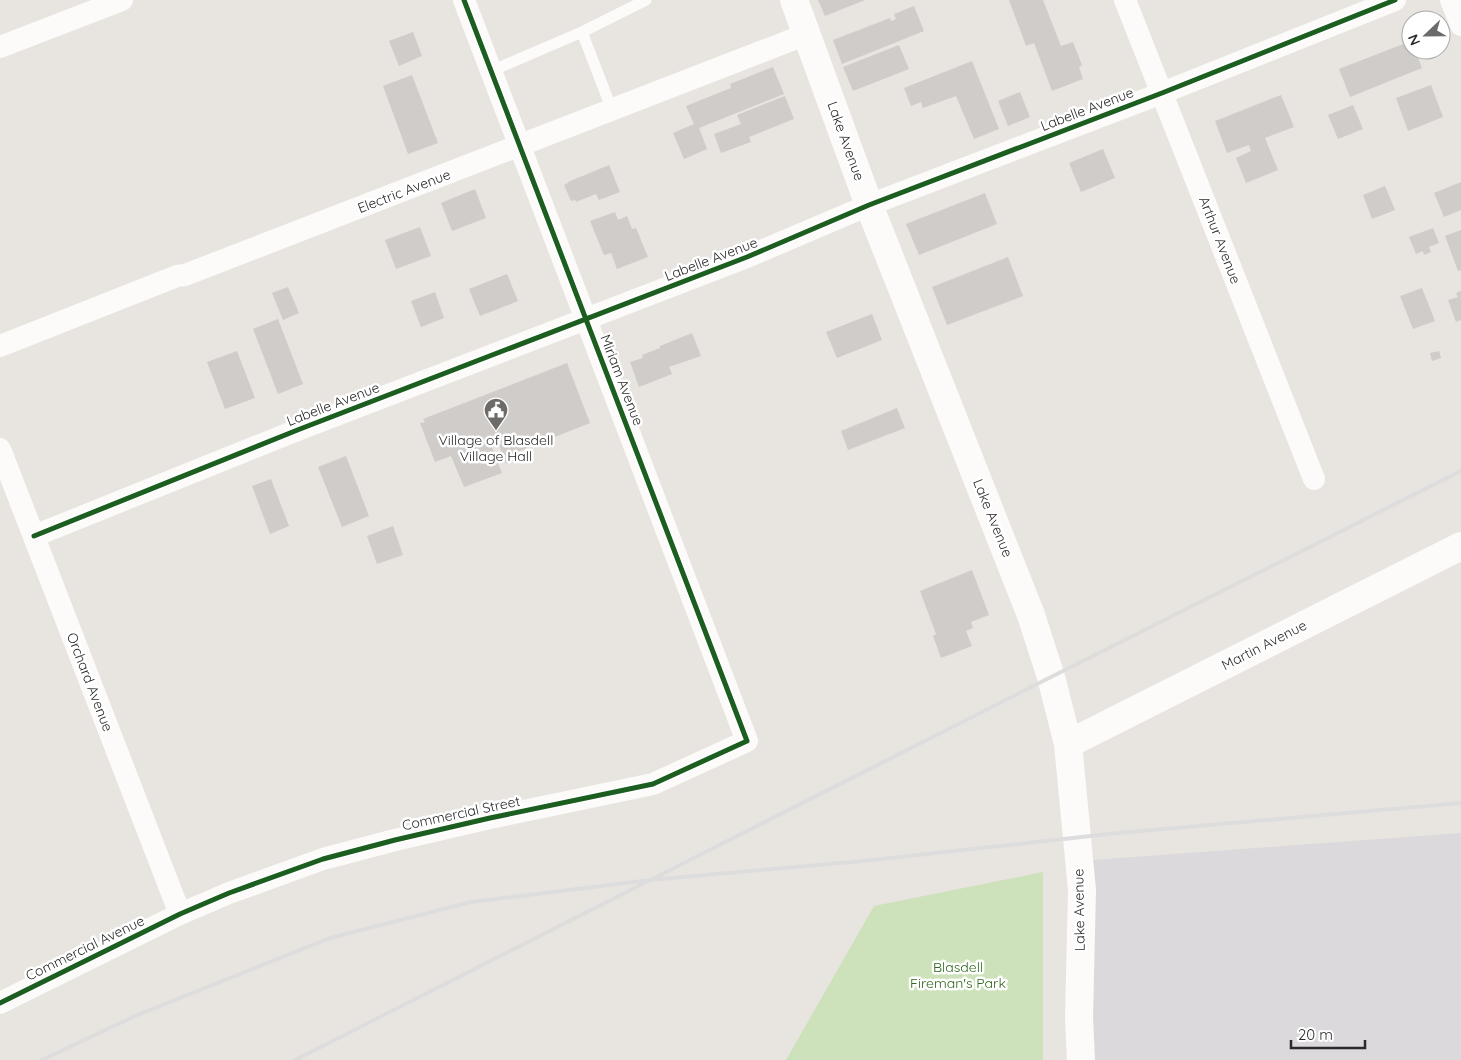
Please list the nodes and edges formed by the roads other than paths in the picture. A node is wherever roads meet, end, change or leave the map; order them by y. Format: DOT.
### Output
graph roads {
  1 [pos="122,0"];
  2 [pos="464,0"];
  3 [pos="646,0"];
  4 [pos="794,0"];
  5 [pos="1125,0"];
  6 [pos="1395,0"];
  7 [pos="1451,0"];
  8 [pos="1461,25"];
  9 [pos="582,32"];
  10 [pos="808,34"];
  11 [pos="0,47"];
  12 [pos="491,71"];
  13 [pos="1162,93"];
  14 [pos="612,110"];
  15 [pos="519,146"];
  16 [pos="869,205"];
  17 [pos="586,319"];
  18 [pos="0,346"];
  19 [pos="0,450"];
  20 [pos="1314,479"];
  21 [pos="34,536"];
  22 [pos="1461,546"];
  23 [pos="747,741"];
  24 [pos="1068,744"];
  25 [pos="180,914"];
  26 [pos="0,1003"];
  27 [pos="1081,1060"];
  1 -- 11 [label="street"];
  2 -- 12 [label="street, Miriam Avenue"];
  3 -- 9 [label="lane"];
  4 -- 10 [label="street, Lake Avenue"];
  5 -- 13 [label="street, Arthur Avenue"];
  6 -- 13 [label="street, Labelle Avenue"];
  7 -- 8 [label="street"];
  9 -- 12 [label="lane"];
  9 -- 14 [label="lane"];
  10 -- 14 [label="street, Electric Avenue"];
  10 -- 16 [label="street, Lake Avenue"];
  12 -- 15 [label="street, Miriam Avenue"];
  13 -- 16 [label="street, Labelle Avenue"];
  13 -- 20 [label="street, Arthur Avenue"];
  14 -- 15 [label="street, Electric Avenue"];
  15 -- 17 [label="street, Miriam Avenue"];
  15 -- 18 [label="street, Electric Avenue"];
  16 -- 17 [label="street, Labelle Avenue"];
  16 -- 24 [label="street, Lake Avenue"];
  17 -- 21 [label="street, Labelle Avenue"];
  17 -- 23 [label="street, Miriam Avenue"];
  19 -- 21 [label="street, Orchard Avenue"];
  21 -- 25 [label="street, Orchard Avenue"];
  22 -- 24 [label="street, Martin Avenue"];
  23 -- 25 [label="street, Commercial Street"];
  24 -- 27 [label="street, Lake Avenue"];
  25 -- 26 [label="street, Commercial Avenue"];
}
